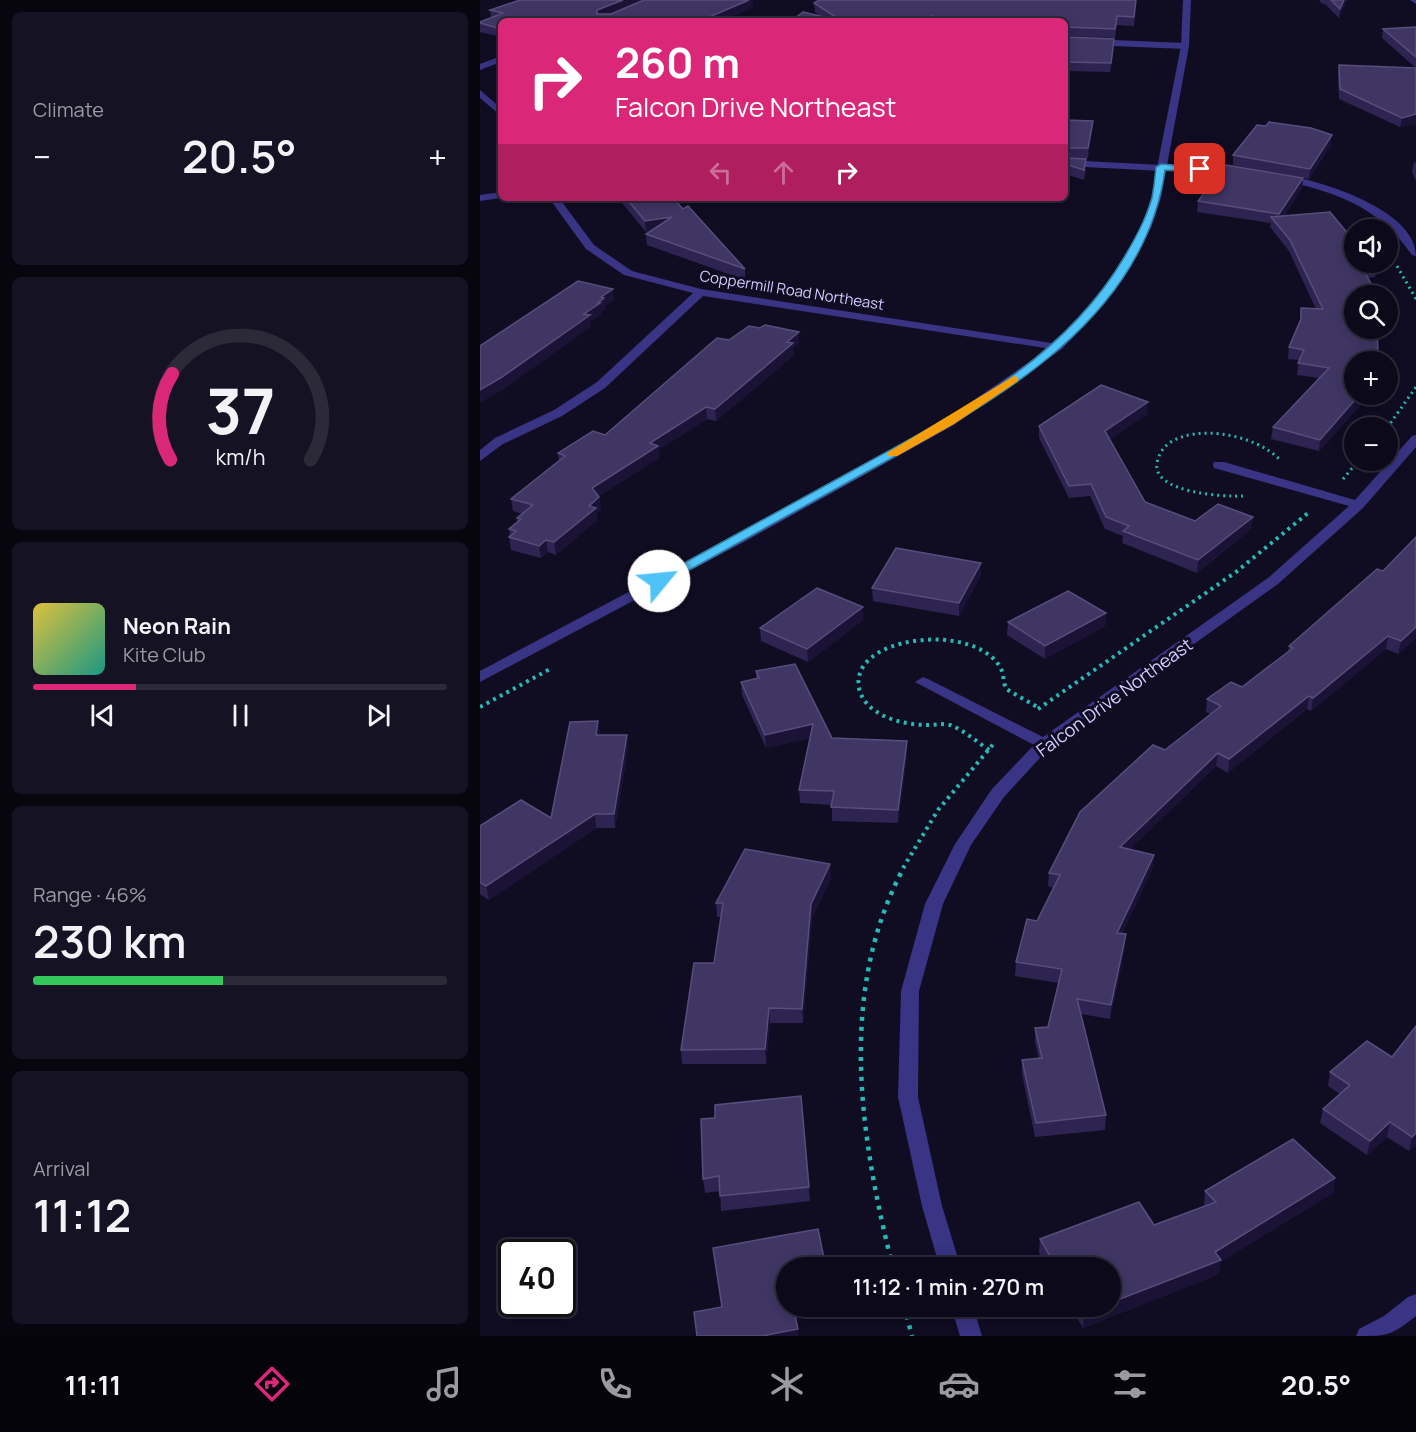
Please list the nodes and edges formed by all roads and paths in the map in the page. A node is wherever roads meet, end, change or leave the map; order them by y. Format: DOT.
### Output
graph roads {
  1 [pos="1187,0"];
  2 [pos="1068,41"];
  3 [pos="1185,46"];
  4 [pos="498,60"];
  5 [pos="480,67"];
  6 [pos="480,93"];
  7 [pos="498,110"];
  8 [pos="1068,163"];
  9 [pos="1161,167"];
  10 [pos="1247,173"];
  11 [pos="1269,176"];
  12 [pos="498,195"];
  13 [pos="480,198"];
  14 [pos="556,201"];
  15 [pos="1414,246"];
  16 [pos="1398,268"];
  17 [pos="701,292"];
  18 [pos="1416,299"];
  19 [pos="1058,346"];
  20 [pos="1416,387"];
  21 [pos="1395,417"];
  22 [pos="1416,439"];
  23 [pos="480,457"];
  24 [pos="1219,465"];
  25 [pos="1350,471"];
  26 [pos="1337,487"];
  27 [pos="1358,505"];
  28 [pos="1311,511"];
  29 [pos="552,668"];
  30 [pos="480,677"];
  31 [pos="923,682"];
  32 [pos="480,707"];
  33 [pos="1033,712"];
  34 [pos="1044,744"];
  35 [pos="948,1257"];
  36 [pos="1416,1302"];
  37 [pos="907,1317"];
  38 [pos="965,1317"];
  39 [pos="912,1336"];
  40 [pos="971,1336"];
  41 [pos="1367,1336"];
  1 -- 3 [label="street"];
  2 -- 3 [label="street"];
  3 -- 9 [label="street"];
  4 -- 5 [label="street"];
  6 -- 7 [label="street"];
  8 -- 9 [label="street"];
  9 -- 10 [label="street"];
  9 -- 19 [label="street"];
  11 -- 15 [label="street"];
  12 -- 13 [label="street"];
  14 -- 17 [label="street, Coppermill Road Northeast"];
  16 -- 18 [label="path"];
  17 -- 19 [label="street, Coppermill Road Northeast"];
  17 -- 23 [label="street"];
  19 -- 30 [label="street"];
  20 -- 21 [label="path"];
  22 -- 27 [label="street, Falcon Drive Northeast"];
  24 -- 27 [label="street"];
  25 -- 26 [label="path"];
  27 -- 34 [label="street, Falcon Drive Northeast"];
  28 -- 33 [label="path"];
  29 -- 32 [label="path"];
  31 -- 34 [label="street"];
  34 -- 35 [label="street, Falcon Drive Northeast"];
  36 -- 41 [label="street"];
  37 -- 39 [label="path"];
  38 -- 40 [label="street"];
}
